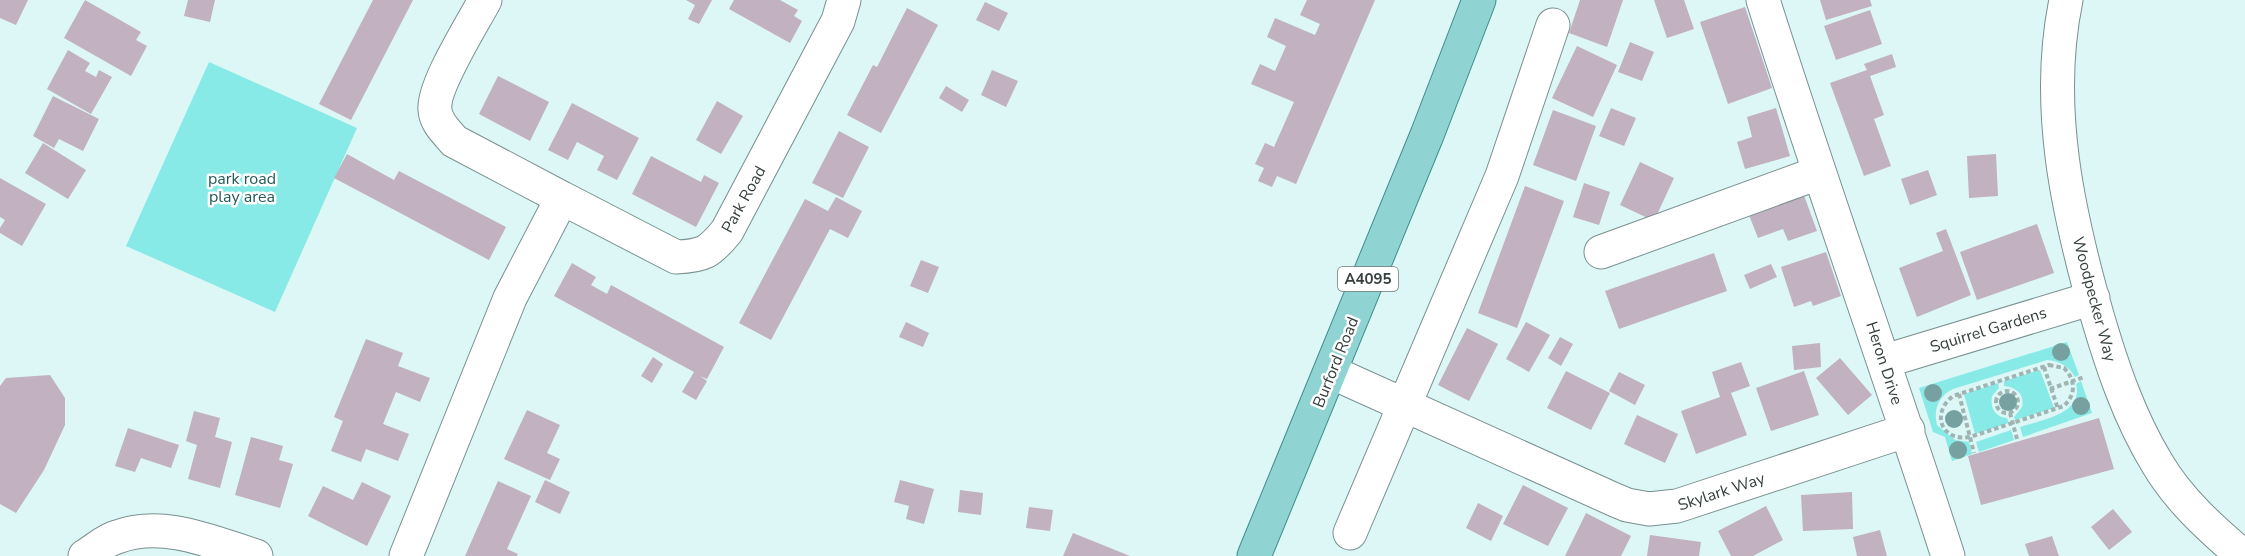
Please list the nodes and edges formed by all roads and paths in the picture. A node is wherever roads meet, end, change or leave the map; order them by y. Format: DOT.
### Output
graph roads {
  1 [pos="485,0"];
  2 [pos="844,0"];
  3 [pos="1479,0"];
  4 [pos="1763,0"];
  5 [pos="2066,0"];
  6 [pos="1553,25"];
  7 [pos="1818,172"];
  8 [pos="562,198"];
  9 [pos="1601,252"];
  10 [pos="2092,298"];
  11 [pos="1884,361"];
  12 [pos="2044,367"];
  13 [pos="2079,367"];
  14 [pos="1331,372"];
  15 [pos="2091,374"];
  16 [pos="2082,377"];
  17 [pos="2000,381"];
  18 [pos="2073,381"];
  19 [pos="2085,386"];
  20 [pos="2050,389"];
  21 [pos="2003,391"];
  22 [pos="1959,394"];
  23 [pos="1406,405"];
  24 [pos="2058,409"];
  25 [pos="2010,413"];
  26 [pos="2013,423"];
  27 [pos="1908,430"];
  28 [pos="1970,437"];
  29 [pos="2017,439"];
  30 [pos="1974,453"];
  31 [pos="1350,533"];
  32 [pos="85,556"];
  33 [pos="256,556"];
  34 [pos="406,556"];
  35 [pos="1254,556"];
  36 [pos="1948,556"];
  37 [pos="2243,556"];
  1 -- 8 [label="street, Park Road"];
  2 -- 8 [label="street, Park Road"];
  3 -- 14 [label="main road, Burford Road / A4095"];
  4 -- 7 [label="street, Heron Drive"];
  5 -- 10 [label="street, Woodpecker Way"];
  6 -- 23 [label="street"];
  7 -- 9 [label="street"];
  7 -- 11 [label="street, Heron Drive"];
  8 -- 34 [label="street"];
  10 -- 11 [label="street, Squirrel Gardens"];
  10 -- 37 [label="street, Woodpecker Way"];
  11 -- 27 [label="street, Heron Drive"];
  12 -- 17 [label="path"];
  12 -- 18 [label="path"];
  12 -- 20 [label="path"];
  13 -- 16 [label="path"];
  14 -- 23 [label="street, Skylark Way"];
  14 -- 35 [label="main road, Burford Road / A4095"];
  15 -- 16 [label="path"];
  16 -- 18 [label="path"];
  16 -- 19 [label="path"];
  17 -- 21 [label="path"];
  17 -- 22 [label="path"];
  18 -- 20 [label="path"];
  18 -- 24 [label="path"];
  20 -- 24 [label="path"];
  21 -- 25 [label="path"];
  21 -- 25 [label="path"];
  22 -- 28 [label="path"];
  22 -- 28 [label="path"];
  23 -- 27 [label="street, Skylark Way"];
  23 -- 31 [label="street"];
  24 -- 26 [label="path"];
  25 -- 26 [label="path"];
  26 -- 28 [label="path"];
  26 -- 29 [label="path"];
  27 -- 36 [label="street, Heron Drive"];
  28 -- 30 [label="path"];
  32 -- 33 [label="street"];
}
